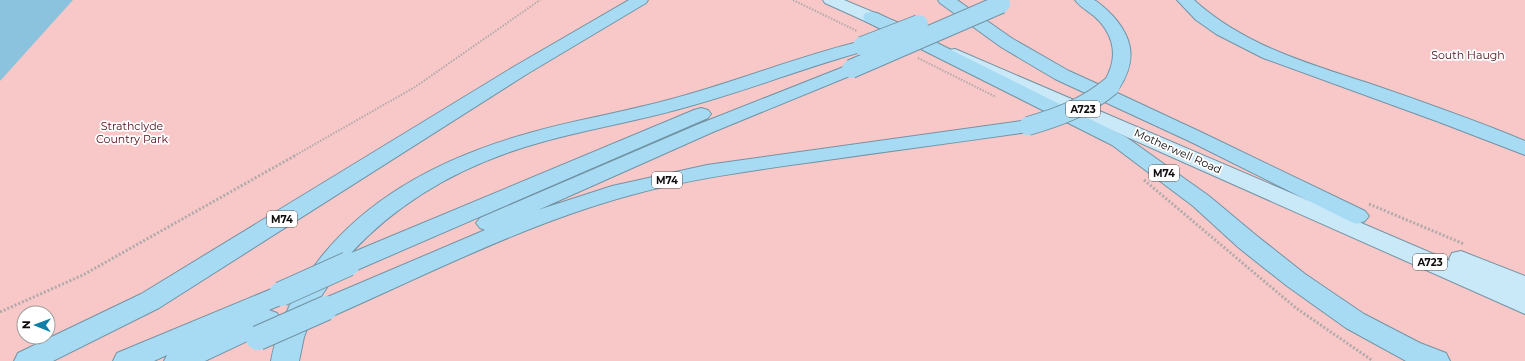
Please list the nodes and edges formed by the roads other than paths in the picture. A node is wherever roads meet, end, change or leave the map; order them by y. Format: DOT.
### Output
graph roads {
  1 [pos="618,0"];
  2 [pos="640,0"];
  3 [pos="831,0"];
  4 [pos="857,0"];
  5 [pos="946,0"];
  6 [pos="980,0"];
  7 [pos="1083,0"];
  8 [pos="1185,0"];
  9 [pos="1006,2"];
  10 [pos="864,32"];
  11 [pos="1367,89"];
  12 [pos="415,137"];
  13 [pos="1525,140"];
  14 [pos="1525,149"];
  15 [pos="1357,216"];
  16 [pos="1525,286"];
  17 [pos="330,300"];
  18 [pos="1525,304"];
  19 [pos="263,329"];
  20 [pos="28,361"];
  21 [pos="127,361"];
  22 [pos="178,361"];
  23 [pos="208,361"];
  24 [pos="285,361"];
  25 [pos="1436,361"];
  1 -- 12 [label="highway, M74"];
  2 -- 12 [label="highway, M74"];
  3 -- 10 [label="main road, Motherwell Road / A723"];
  4 -- 15 [label="main road, Motherwell Road / A723"];
  5 -- 15 [label="highway"];
  6 -- 10 [label="highway, bridge"];
  7 -- 17 [label="highway, M74, bridge"];
  8 -- 11 [label="highway"];
  9 -- 17 [label="highway, M74, bridge"];
  10 -- 18 [label="main road, Motherwell Road / A723"];
  10 -- 21 [label="highway, bridge"];
  10 -- 24 [label="highway"];
  10 -- 25 [label="highway, M74"];
  11 -- 13 [label="highway"];
  11 -- 14 [label="highway"];
  12 -- 20 [label="highway, M74"];
  15 -- 16 [label="main road, Motherwell Road / A723"];
  17 -- 19 [label="highway, M74, bridge"];
  19 -- 22 [label="highway, M74"];
  19 -- 23 [label="highway, M74"];
}
